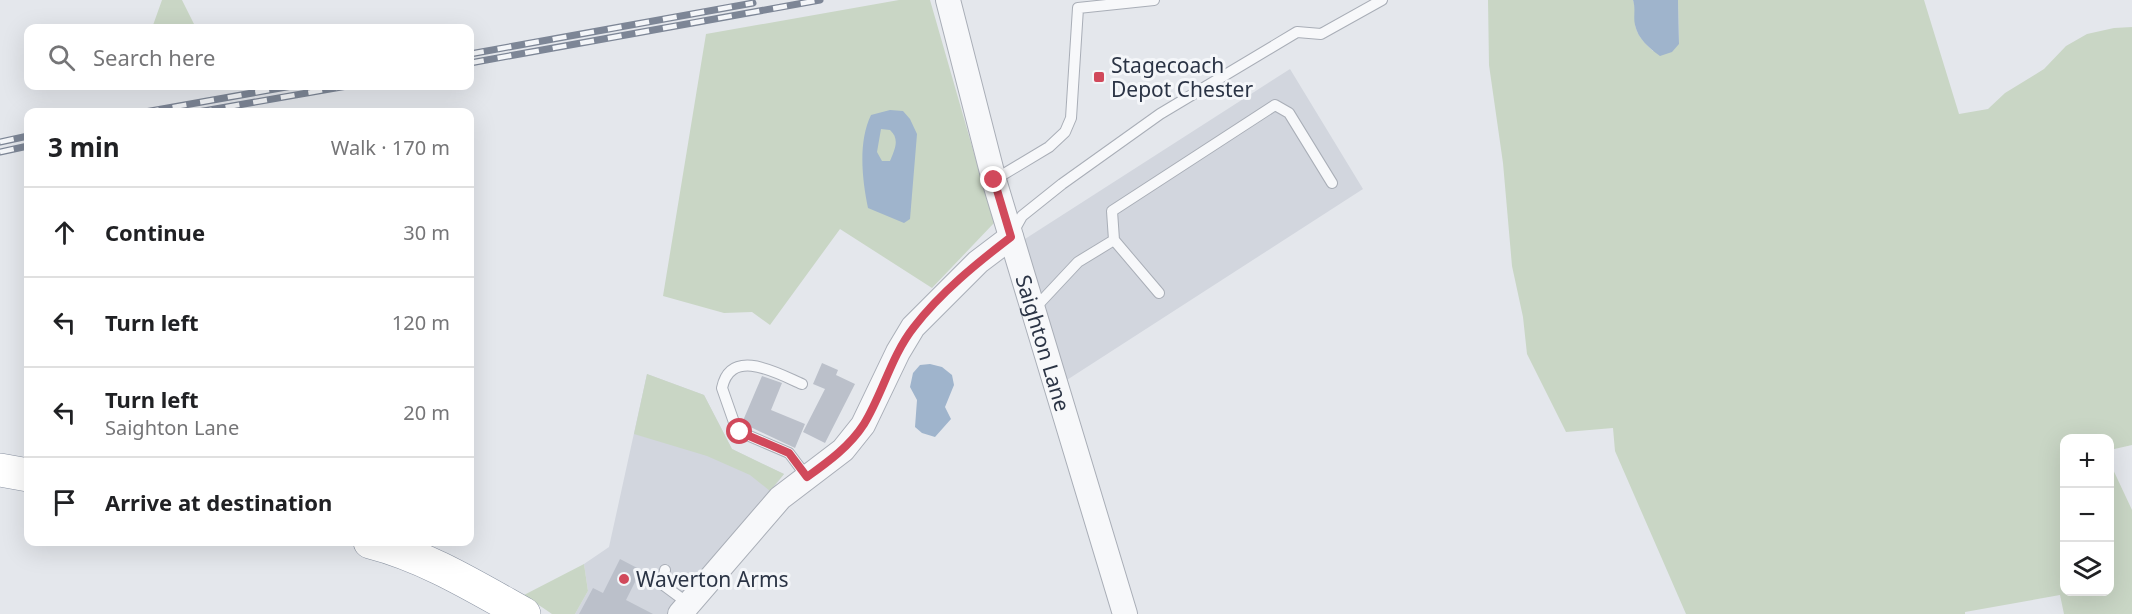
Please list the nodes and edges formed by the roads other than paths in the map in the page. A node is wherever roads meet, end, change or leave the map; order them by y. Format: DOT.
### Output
graph roads {
  1 [pos="948,0"];
  2 [pos="1154,0"];
  3 [pos="1382,0"];
  4 [pos="994,180"];
  5 [pos="1332,183"];
  6 [pos="1011,237"];
  7 [pos="1114,240"];
  8 [pos="1159,293"];
  9 [pos="1033,310"];
  10 [pos="801,384"];
  11 [pos="0,470"];
  12 [pos="24,474"];
  13 [pos="807,477"];
  14 [pos="385,546"];
  15 [pos="665,570"];
  16 [pos="685,609"];
  17 [pos="524,614"];
  18 [pos="1125,614"];
  1 -- 4 [label="street, Saighton Lane"];
  2 -- 4 [label="lane"];
  3 -- 6 [label="lane"];
  4 -- 6 [label="street, Saighton Lane"];
  5 -- 7 [label="lane"];
  6 -- 9 [label="street, Saighton Lane"];
  6 -- 13 [label="street"];
  7 -- 8 [label="lane"];
  7 -- 9 [label="lane"];
  9 -- 18 [label="street, Saighton Lane"];
  10 -- 13 [label="lane"];
  11 -- 12 [label="highway"];
  13 -- 16 [label="street"];
  14 -- 17 [label="highway"];
  15 -- 16 [label="lane"];
}
